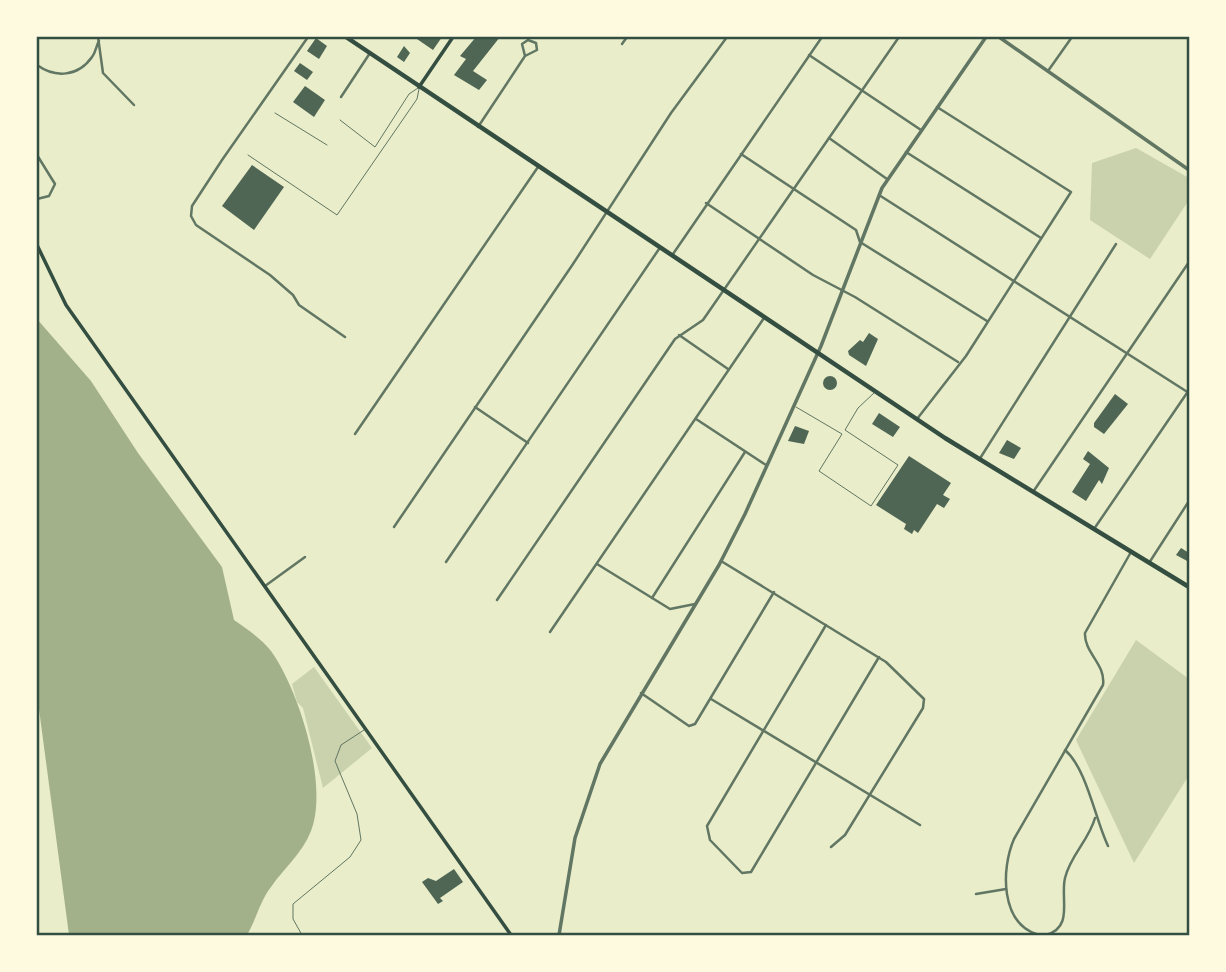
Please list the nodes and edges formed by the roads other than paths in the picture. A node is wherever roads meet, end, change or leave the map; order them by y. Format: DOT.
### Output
graph roads {
  1 [pos="308,37"];
  2 [pos="346,37"];
  3 [pos="453,37"];
  4 [pos="627,37"];
  5 [pos="727,37"];
  6 [pos="822,37"];
  7 [pos="899,37"];
  8 [pos="986,37"];
  9 [pos="999,37"];
  10 [pos="1072,37"];
  11 [pos="99,39"];
  12 [pos="622,44"];
  13 [pos="370,53"];
  14 [pos="809,55"];
  15 [pos="525,56"];
  16 [pos="37,65"];
  17 [pos="1048,71"];
  18 [pos="419,87"];
  19 [pos="862,91"];
  20 [pos="341,97"];
  21 [pos="134,105"];
  22 [pos="937,107"];
  23 [pos="275,113"];
  24 [pos="340,120"];
  25 [pos="478,127"];
  26 [pos="921,130"];
  27 [pos="829,138"];
  28 [pos="327,145"];
  29 [pos="906,152"];
  30 [pos="741,154"];
  31 [pos="37,155"];
  32 [pos="248,155"];
  33 [pos="538,167"];
  34 [pos="1189,170"];
  35 [pos="887,179"];
  36 [pos="793,189"];
  37 [pos="879,194"];
  38 [pos="37,199"];
  39 [pos="706,203"];
  40 [pos="605,213"];
  41 [pos="1041,238"];
  42 [pos="759,239"];
  43 [pos="860,242"];
  44 [pos="1116,244"];
  45 [pos="37,245"];
  46 [pos="659,248"];
  47 [pos="671,257"];
  48 [pos="1189,262"];
  49 [pos="1015,280"];
  50 [pos="842,290"];
  51 [pos="723,291"];
  52 [pos="1070,317"];
  53 [pos="764,318"];
  54 [pos="987,321"];
  55 [pos="679,335"];
  56 [pos="345,337"];
  57 [pos="818,352"];
  58 [pos="1126,354"];
  59 [pos="959,363"];
  60 [pos="729,369"];
  61 [pos="1189,392"];
  62 [pos="873,393"];
  63 [pos="475,407"];
  64 [pos="796,407"];
  65 [pos="696,419"];
  66 [pos="917,419"];
  67 [pos="355,434"];
  68 [pos="528,443"];
  69 [pos="745,452"];
  70 [pos="979,460"];
  71 [pos="767,465"];
  72 [pos="1033,492"];
  73 [pos="1189,501"];
  74 [pos="394,527"];
  75 [pos="1094,529"];
  76 [pos="1131,552"];
  77 [pos="305,557"];
  78 [pos="721,561"];
  79 [pos="446,562"];
  80 [pos="1149,563"];
  81 [pos="597,564"];
  82 [pos="265,586"];
  83 [pos="1189,587"];
  84 [pos="774,592"];
  85 [pos="652,598"];
  86 [pos="497,600"];
  87 [pos="696,604"];
  88 [pos="826,625"];
  89 [pos="550,632"];
  90 [pos="880,657"];
  91 [pos="641,693"];
  92 [pos="711,699"];
  93 [pos="366,728"];
  94 [pos="762,731"];
  95 [pos="1065,750"];
  96 [pos="817,763"];
  97 [pos="870,795"];
  98 [pos="1095,818"];
  99 [pos="920,825"];
  100 [pos="1108,846"];
  101 [pos="831,847"];
  102 [pos="1006,889"];
  103 [pos="976,894"];
  104 [pos="302,935"];
  105 [pos="512,935"];
  106 [pos="559,935"];
  107 [pos="1039,935"];
  108 [pos="1046,935"];
  1 -- 56 [label="street"];
  2 -- 13 [label="highway"];
  3 -- 18 [label="main road"];
  4 -- 12 [label="street"];
  5 -- 40 [label="street"];
  6 -- 14 [label="street"];
  7 -- 19 [label="street"];
  8 -- 22 [label="street"];
  9 -- 17 [label="street"];
  10 -- 17 [label="street"];
  11 -- 16 [label="street"];
  11 -- 21 [label="street"];
  13 -- 18 [label="highway"];
  13 -- 20 [label="street"];
  14 -- 19 [label="street"];
  14 -- 30 [label="street"];
  15 -- 15 [label="street"];
  15 -- 25 [label="street"];
  17 -- 34 [label="street"];
  18 -- 24 [label="lane"];
  18 -- 25 [label="highway"];
  18 -- 32 [label="lane"];
  19 -- 26 [label="street"];
  19 -- 27 [label="street"];
  22 -- 26 [label="street"];
  22 -- 41 [label="street"];
  23 -- 28 [label="lane"];
  25 -- 33 [label="highway"];
  26 -- 29 [label="street"];
  27 -- 35 [label="street"];
  27 -- 36 [label="street"];
  29 -- 35 [label="street"];
  29 -- 41 [label="street"];
  30 -- 36 [label="street"];
  30 -- 39 [label="street"];
  31 -- 38 [label="street"];
  33 -- 40 [label="highway"];
  33 -- 67 [label="street"];
  35 -- 37 [label="street"];
  36 -- 42 [label="street"];
  36 -- 43 [label="street"];
  37 -- 43 [label="street"];
  37 -- 49 [label="street"];
  39 -- 42 [label="street"];
  39 -- 47 [label="street"];
  40 -- 46 [label="highway"];
  40 -- 63 [label="street"];
  41 -- 49 [label="street"];
  42 -- 50 [label="street"];
  42 -- 51 [label="street"];
  43 -- 50 [label="street"];
  43 -- 54 [label="street"];
  44 -- 52 [label="street"];
  45 -- 82 [label="main road"];
  46 -- 47 [label="highway"];
  46 -- 68 [label="street"];
  47 -- 51 [label="highway"];
  48 -- 58 [label="street"];
  49 -- 52 [label="street"];
  49 -- 54 [label="street"];
  50 -- 57 [label="street"];
  50 -- 59 [label="street"];
  51 -- 53 [label="highway"];
  51 -- 55 [label="street"];
  52 -- 58 [label="street"];
  52 -- 70 [label="street"];
  53 -- 57 [label="highway"];
  53 -- 60 [label="street"];
  54 -- 59 [label="street"];
  55 -- 60 [label="street"];
  55 -- 86 [label="street"];
  57 -- 62 [label="highway"];
  57 -- 64 [label="street"];
  58 -- 61 [label="street"];
  58 -- 72 [label="street"];
  59 -- 66 [label="street"];
  60 -- 65 [label="street"];
  61 -- 75 [label="street"];
  62 -- 64 [label="lane"];
  62 -- 66 [label="highway"];
  63 -- 68 [label="street"];
  63 -- 74 [label="street"];
  64 -- 71 [label="street"];
  65 -- 69 [label="street"];
  65 -- 81 [label="street"];
  66 -- 70 [label="highway"];
  68 -- 79 [label="street"];
  69 -- 71 [label="street"];
  69 -- 85 [label="street"];
  70 -- 72 [label="highway"];
  71 -- 78 [label="street"];
  72 -- 75 [label="highway"];
  73 -- 80 [label="street"];
  75 -- 76 [label="highway"];
  76 -- 80 [label="highway"];
  76 -- 95 [label="street"];
  77 -- 82 [label="street"];
  78 -- 84 [label="street"];
  78 -- 87 [label="street"];
  80 -- 83 [label="highway"];
  81 -- 85 [label="street"];
  81 -- 89 [label="street"];
  82 -- 93 [label="main road"];
  84 -- 88 [label="street"];
  84 -- 92 [label="street"];
  85 -- 87 [label="street"];
  87 -- 91 [label="street"];
  88 -- 90 [label="street"];
  88 -- 94 [label="street"];
  90 -- 96 [label="street"];
  90 -- 97 [label="street"];
  91 -- 92 [label="street"];
  91 -- 106 [label="street"];
  92 -- 94 [label="street"];
  93 -- 104 [label="lane"];
  93 -- 105 [label="main road"];
  94 -- 96 [label="street"];
  94 -- 96 [label="street"];
  95 -- 98 [label="street"];
  95 -- 102 [label="street"];
  96 -- 97 [label="street"];
  97 -- 99 [label="street"];
  97 -- 101 [label="street"];
  98 -- 100 [label="street"];
  98 -- 108 [label="street"];
  102 -- 103 [label="street"];
  102 -- 107 [label="street"];
}
